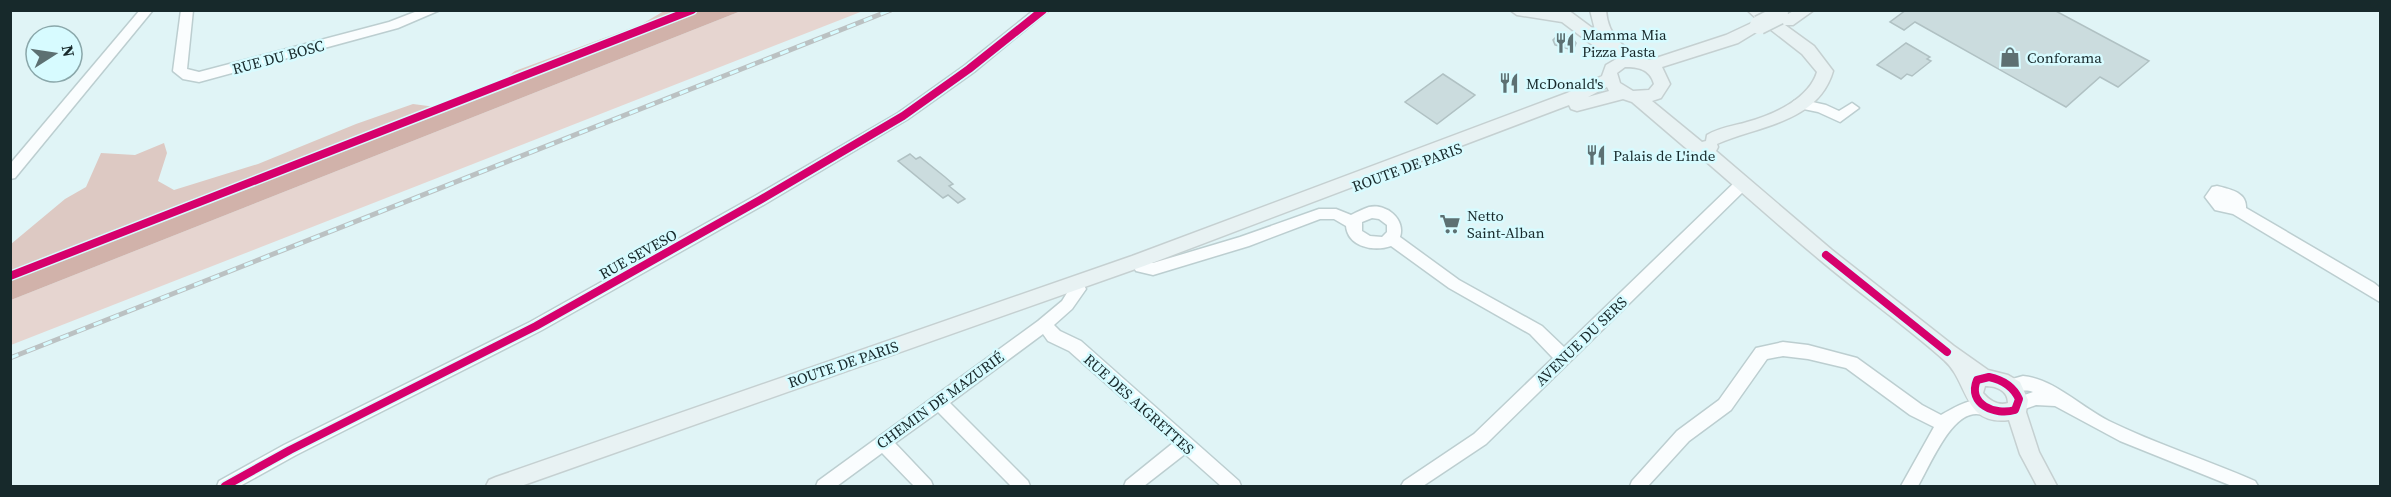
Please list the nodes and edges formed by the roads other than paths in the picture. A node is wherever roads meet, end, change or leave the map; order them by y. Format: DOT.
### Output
graph roads {
  1 [pos="147,10"];
  2 [pos="187,10"];
  3 [pos="434,10"];
  4 [pos="1043,10"];
  5 [pos="1517,10"];
  6 [pos="1807,10"];
  7 [pos="1600,13"];
  8 [pos="1561,14"];
  9 [pos="1786,21"];
  10 [pos="1760,22"];
  11 [pos="1578,25"];
  12 [pos="1643,64"];
  13 [pos="1613,72"];
  14 [pos="1660,85"];
  15 [pos="1814,92"];
  16 [pos="1630,95"];
  17 [pos="1799,104"];
  18 [pos="1852,108"];
  19 [pos="1834,113"];
  20 [pos="1704,142"];
  21 [pos="10,174"];
  22 [pos="1742,184"];
  23 [pos="2236,209"];
  24 [pos="1354,223"];
  25 [pos="1391,238"];
  26 [pos="1191,241"];
  27 [pos="1142,265"];
  28 [pos="1075,283"];
  29 [pos="1052,291"];
  30 [pos="2380,296"];
  31 [pos="1050,319"];
  32 [pos="1563,358"];
  33 [pos="1995,397"];
  34 [pos="939,402"];
  35 [pos="1943,424"];
  36 [pos="883,442"];
  37 [pos="1185,444"];
  38 [pos="225,486"];
  39 [pos="496,486"];
  40 [pos="824,486"];
  41 [pos="926,486"];
  42 [pos="1022,486"];
  43 [pos="1132,486"];
  44 [pos="1233,486"];
  45 [pos="1410,486"];
  46 [pos="1638,486"];
  47 [pos="1909,486"];
  48 [pos="2047,486"];
  49 [pos="2249,486"];
  1 -- 21 [label="street"];
  2 -- 3 [label="street, RUE DU BOSC"];
  4 -- 38 [label="street, RUE SEVESO"];
  5 -- 8 [label="main road"];
  6 -- 9 [label="main road"];
  7 -- 11 [label="main road"];
  7 -- 12 [label="main road"];
  8 -- 11 [label="main road"];
  9 -- 10 [label="main road"];
  9 -- 10 [label="main road"];
  9 -- 15 [label="main road"];
  9 -- 20 [label="main road"];
  10 -- 12 [label="main road"];
  10 -- 14 [label="main road"];
  11 -- 13 [label="main road"];
  12 -- 13 [label="main road"];
  12 -- 14 [label="main road"];
  13 -- 16 [label="main road"];
  13 -- 26 [label="main road, ROUTE DE PARIS"];
  14 -- 16 [label="main road, ROUTE DE PARIS"];
  14 -- 20 [label="main road"];
  15 -- 17 [label="main road"];
  15 -- 19 [label="street"];
  16 -- 20 [label="main road"];
  16 -- 26 [label="main road, ROUTE DE PARIS"];
  17 -- 19 [label="street"];
  17 -- 20 [label="main road"];
  18 -- 19 [label="street"];
  20 -- 22 [label="main road"];
  22 -- 32 [label="street, AVENUE DU SERS"];
  22 -- 33 [label="main road"];
  23 -- 30 [label="street"];
  24 -- 25 [label="street"];
  24 -- 25 [label="street"];
  24 -- 27 [label="street"];
  25 -- 32 [label="street"];
  26 -- 27 [label="main road, ROUTE DE PARIS"];
  27 -- 28 [label="main road, ROUTE DE PARIS"];
  28 -- 29 [label="main road, ROUTE DE PARIS"];
  28 -- 31 [label="street, CHEMIN DE MAZURIÉ"];
  29 -- 31 [label="street"];
  29 -- 39 [label="main road, ROUTE DE PARIS"];
  31 -- 34 [label="street, CHEMIN DE MAZURIÉ"];
  31 -- 37 [label="street, RUE DES AIGRETTES"];
  32 -- 45 [label="street, AVENUE DU SERS"];
  33 -- 35 [label="street"];
  33 -- 48 [label="main road"];
  33 -- 49 [label="street"];
  34 -- 36 [label="street, CHEMIN DE MAZURIÉ"];
  34 -- 42 [label="street"];
  35 -- 46 [label="street"];
  35 -- 47 [label="street"];
  36 -- 40 [label="street, CHEMIN DE MAZURIÉ"];
  36 -- 41 [label="street"];
  37 -- 43 [label="street"];
  37 -- 44 [label="street, RUE DES AIGRETTES"];
}
